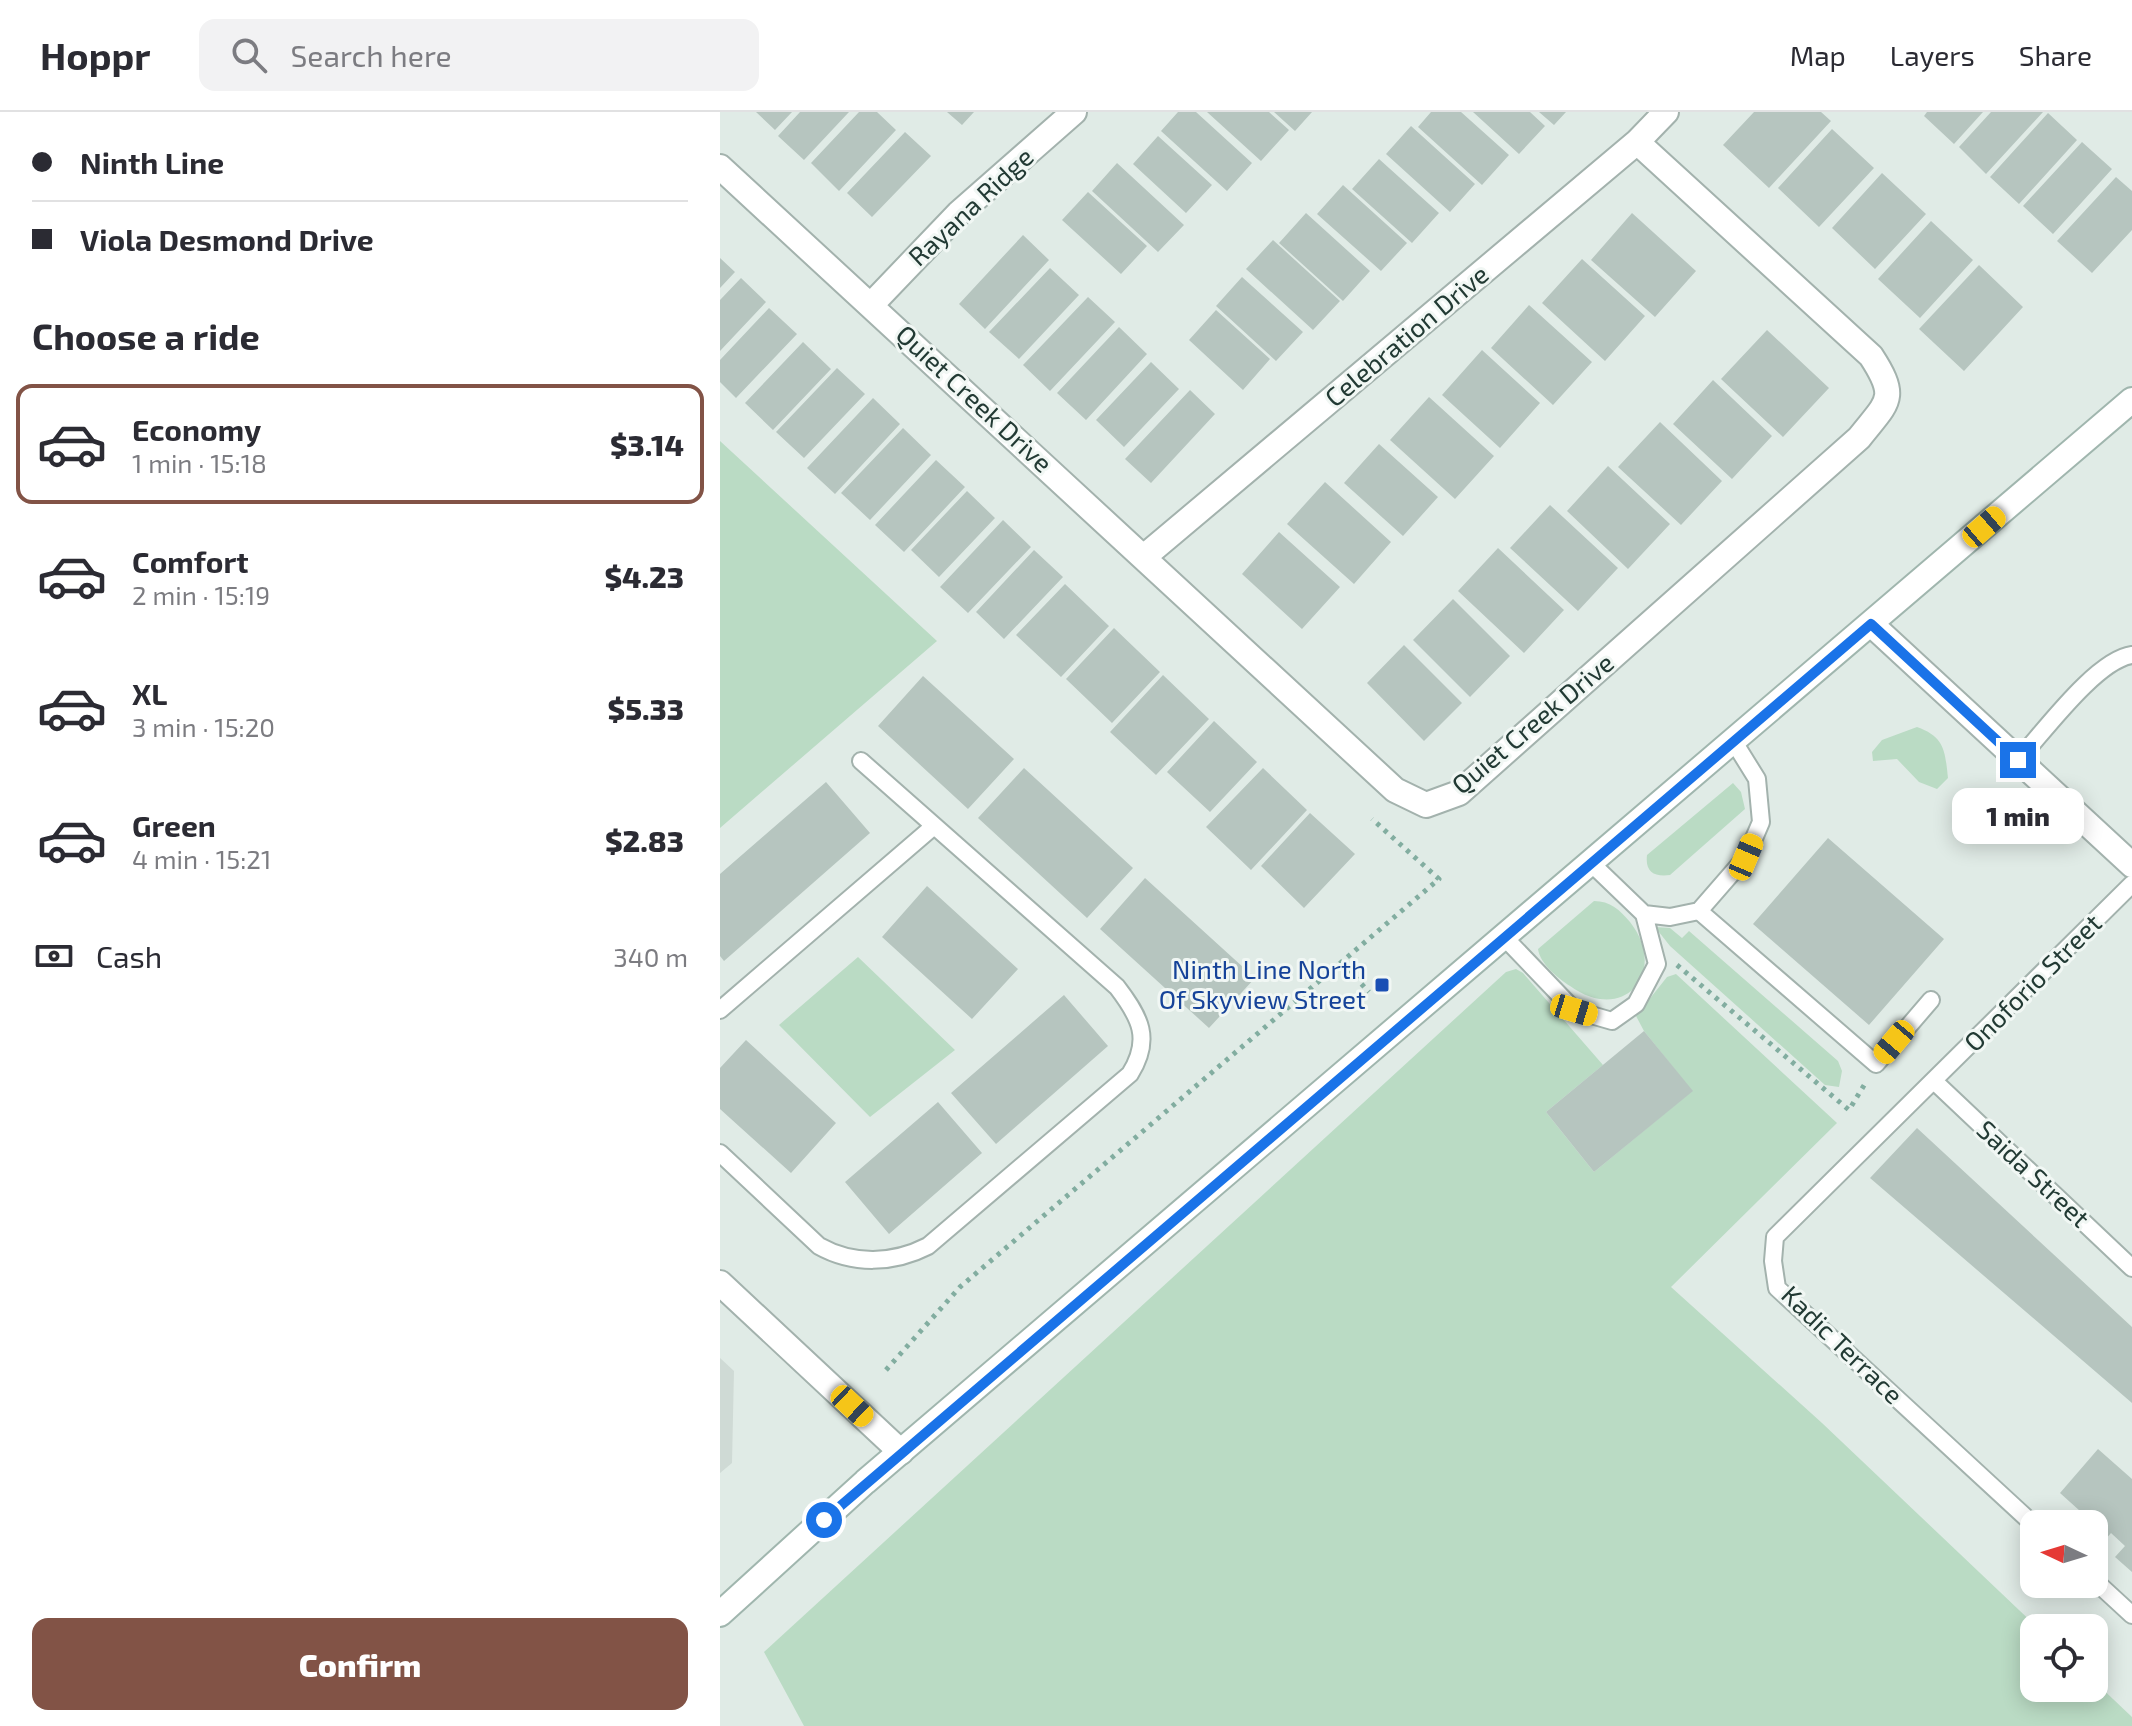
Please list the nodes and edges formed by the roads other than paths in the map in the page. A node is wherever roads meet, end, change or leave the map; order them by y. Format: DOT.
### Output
graph roads {
  1 [pos="1074,112"];
  2 [pos="1666,112"];
  3 [pos="1637,142"];
  4 [pos="720,167"];
  5 [pos="871,305"];
  6 [pos="2132,400"];
  7 [pos="1145,556"];
  8 [pos="1871,624"];
  9 [pos="2132,655"];
  10 [pos="1734,742"];
  11 [pos="2018,760"];
  12 [pos="861,761"];
  13 [pos="934,826"];
  14 [pos="1592,864"];
  15 [pos="2132,865"];
  16 [pos="2132,884"];
  17 [pos="1699,911"];
  18 [pos="1644,914"];
  19 [pos="1505,938"];
  20 [pos="1931,1000"];
  21 [pos="720,1010"];
  22 [pos="1934,1081"];
  23 [pos="720,1153"];
  24 [pos="2132,1268"];
  25 [pos="720,1283"];
  26 [pos="901,1452"];
  27 [pos="2020,1512"];
  28 [pos="2108,1593"];
  29 [pos="720,1614"];
  30 [pos="2132,1615"];
  1 -- 5 [label="street, Rayana Ridge"];
  2 -- 3 [label="street, Celebration Drive"];
  3 -- 7 [label="street, Celebration Drive"];
  3 -- 7 [label="street, Quiet Creek Drive"];
  4 -- 5 [label="street, Quiet Creek Drive"];
  5 -- 7 [label="street, Quiet Creek Drive"];
  6 -- 8 [label="street"];
  8 -- 10 [label="street"];
  8 -- 11 [label="street"];
  9 -- 11 [label="lane"];
  10 -- 14 [label="street"];
  10 -- 17 [label="lane"];
  11 -- 15 [label="street"];
  12 -- 13 [label="lane"];
  13 -- 21 [label="lane"];
  13 -- 23 [label="lane"];
  14 -- 18 [label="lane"];
  14 -- 19 [label="street"];
  16 -- 22 [label="lane, Onoforio Street"];
  17 -- 18 [label="lane"];
  17 -- 20 [label="lane"];
  18 -- 19 [label="lane"];
  19 -- 26 [label="street"];
  22 -- 24 [label="lane, Saida Street"];
  22 -- 27 [label="lane, Kadic Terrace"];
  25 -- 26 [label="street"];
  26 -- 29 [label="street"];
  28 -- 30 [label="lane"];
}
